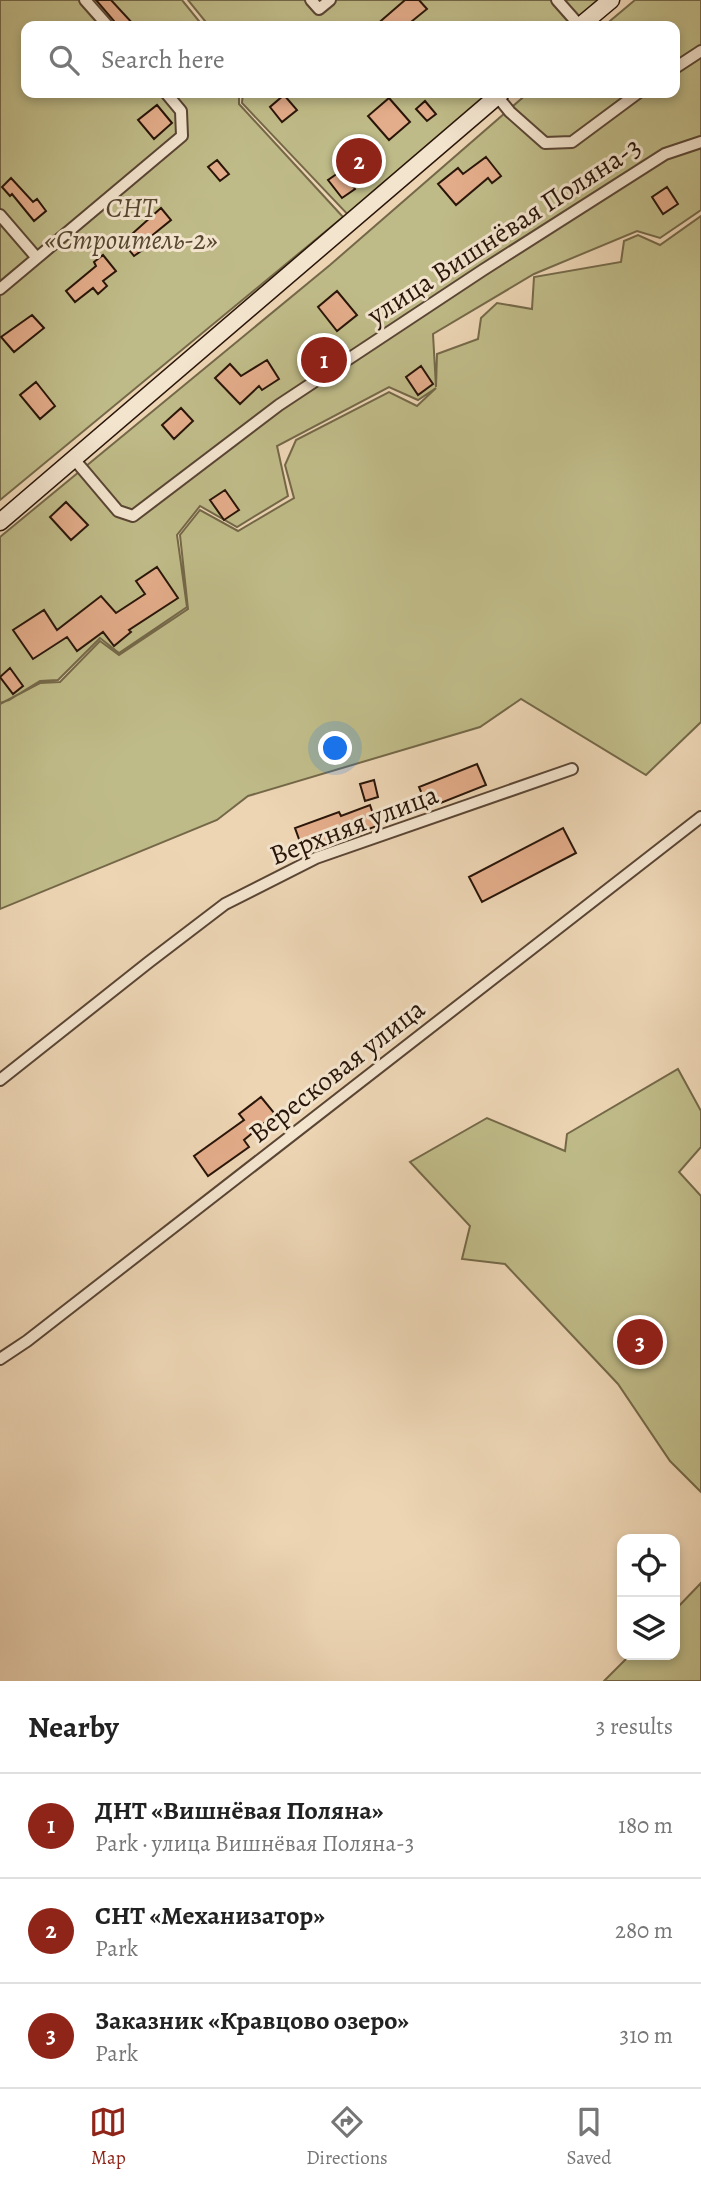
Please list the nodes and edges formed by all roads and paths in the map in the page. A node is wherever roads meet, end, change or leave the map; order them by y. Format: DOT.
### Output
graph roads {
  1 [pos="85,0"];
  2 [pos="311,0"];
  3 [pos="330,0"];
  4 [pos="557,0"];
  5 [pos="611,0"];
  6 [pos="104,21"];
  7 [pos="576,21"];
  8 [pos="586,21"];
  9 [pos="701,51"];
  10 [pos="680,65"];
  11 [pos="170,98"];
  12 [pos="494,98"];
  13 [pos="501,98"];
  14 [pos="631,98"];
  15 [pos="701,142"];
  16 [pos="0,215"];
  17 [pos="37,258"];
  18 [pos="0,289"];
  19 [pos="74,459"];
  20 [pos="0,522"];
  21 [pos="572,769"];
  22 [pos="701,817"];
  23 [pos="0,1080"];
  24 [pos="0,1359"];
  1 -- 6 [label="street"];
  2 -- 3 [label="street"];
  4 -- 7 [label="street"];
  5 -- 8 [label="main road"];
  9 -- 10 [label="street"];
  11 -- 17 [label="street"];
  12 -- 19 [label="main road"];
  13 -- 14 [label="street"];
  15 -- 19 [label="street, улица Вишнёвая Поляна-3"];
  16 -- 17 [label="street"];
  17 -- 18 [label="street"];
  19 -- 20 [label="main road"];
  21 -- 23 [label="street, Верхняя улица"];
  22 -- 24 [label="street, Вересковая улица"];
}
